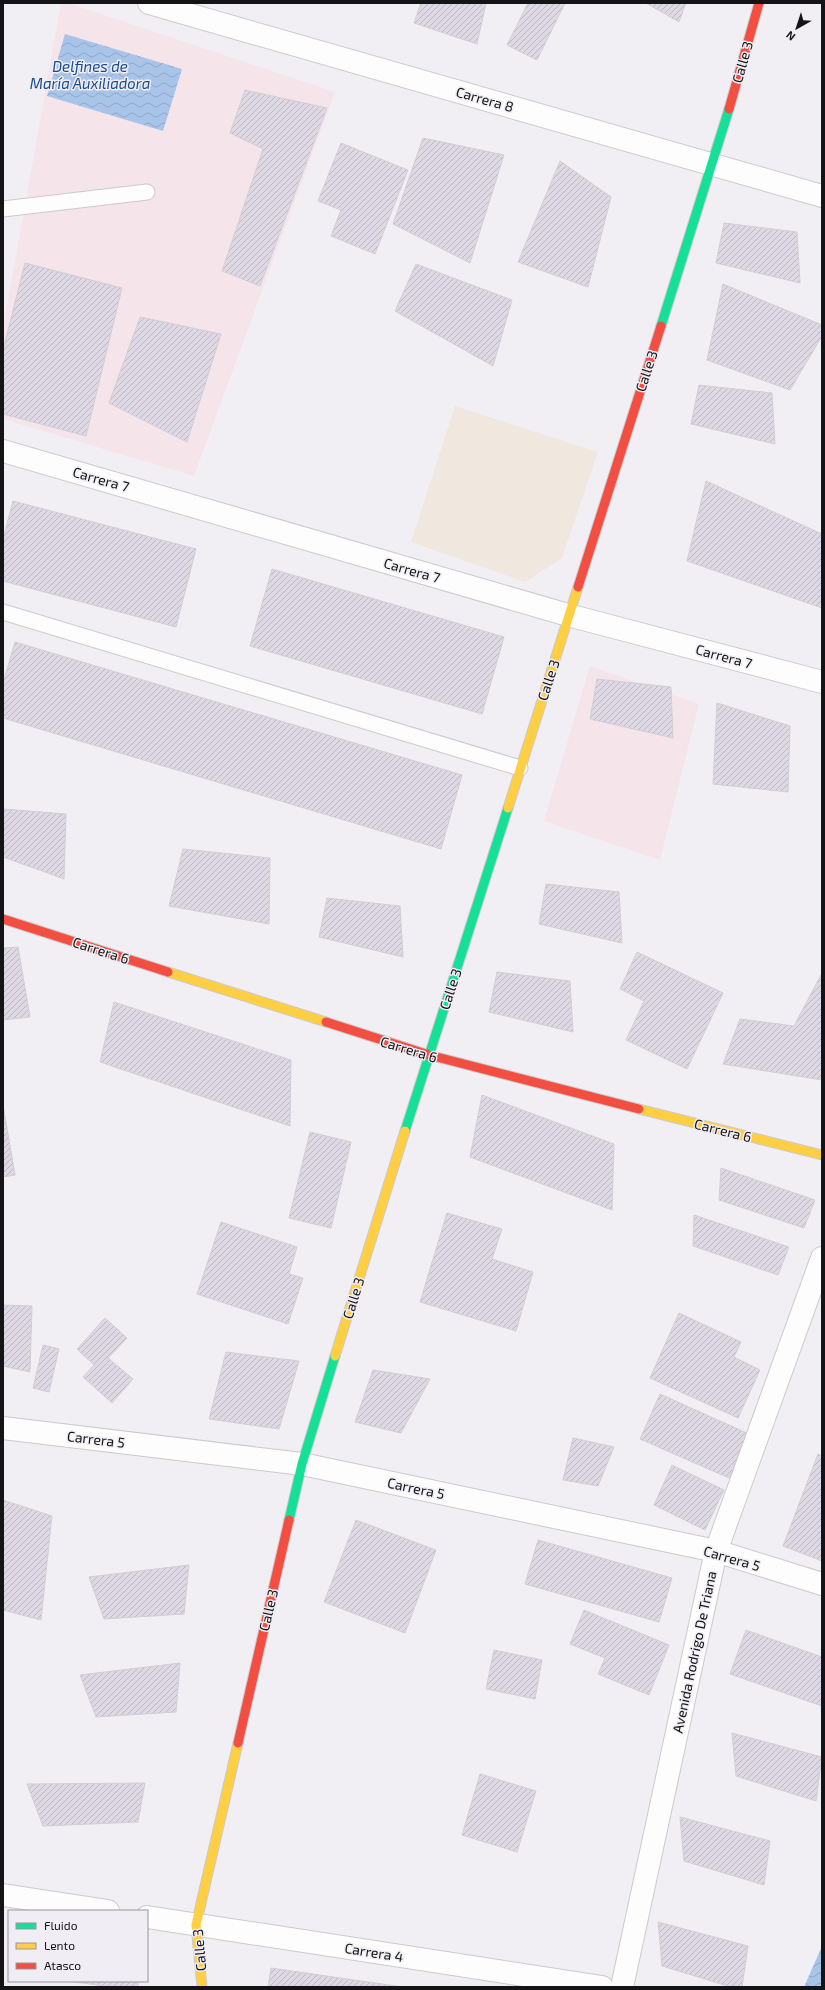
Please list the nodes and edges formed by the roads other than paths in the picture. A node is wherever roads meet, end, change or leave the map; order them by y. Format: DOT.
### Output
graph roads {
  1 [pos="149,3"];
  2 [pos="759,3"];
  3 [pos="713,164"];
  4 [pos="147,192"];
  5 [pos="822,196"];
  6 [pos="3,209"];
  7 [pos="3,450"];
  8 [pos="3,612"];
  9 [pos="568,615"];
  10 [pos="822,682"];
  11 [pos="520,768"];
  12 [pos="3,919"];
  13 [pos="429,1055"];
  14 [pos="822,1156"];
  15 [pos="822,1258"];
  16 [pos="3,1428"];
  17 [pos="302,1464"];
  18 [pos="716,1552"];
  19 [pos="822,1584"];
  20 [pos="3,1895"];
  21 [pos="101,1910"];
  22 [pos="148,1917"];
  23 [pos="196,1924"];
  24 [pos="202,1987"];
  25 [pos="602,1987"];
  26 [pos="622,1987"];
  1 -- 3 [label="street, Carrera 8"];
  2 -- 3 [label="street, Calle 3"];
  3 -- 5 [label="street, Carrera 8"];
  3 -- 9 [label="street, Calle 3"];
  4 -- 6 [label="lane"];
  7 -- 9 [label="street, Carrera 7"];
  8 -- 11 [label="lane"];
  9 -- 10 [label="street, Carrera 7"];
  9 -- 11 [label="street, Calle 3"];
  11 -- 13 [label="street, Calle 3"];
  12 -- 13 [label="street, Carrera 6"];
  13 -- 14 [label="street, Carrera 6"];
  13 -- 17 [label="street, Calle 3"];
  15 -- 18 [label="street, Avenida Rodrigo De Triana"];
  16 -- 17 [label="street, Carrera 5"];
  17 -- 18 [label="street, Carrera 5"];
  17 -- 23 [label="street, Calle 3"];
  18 -- 19 [label="street, Carrera 5"];
  18 -- 26 [label="street, Avenida Rodrigo De Triana"];
  20 -- 21 [label="street"];
  22 -- 23 [label="street, Carrera 4"];
  23 -- 24 [label="street, Calle 3"];
  23 -- 25 [label="street, Carrera 4"];
}
